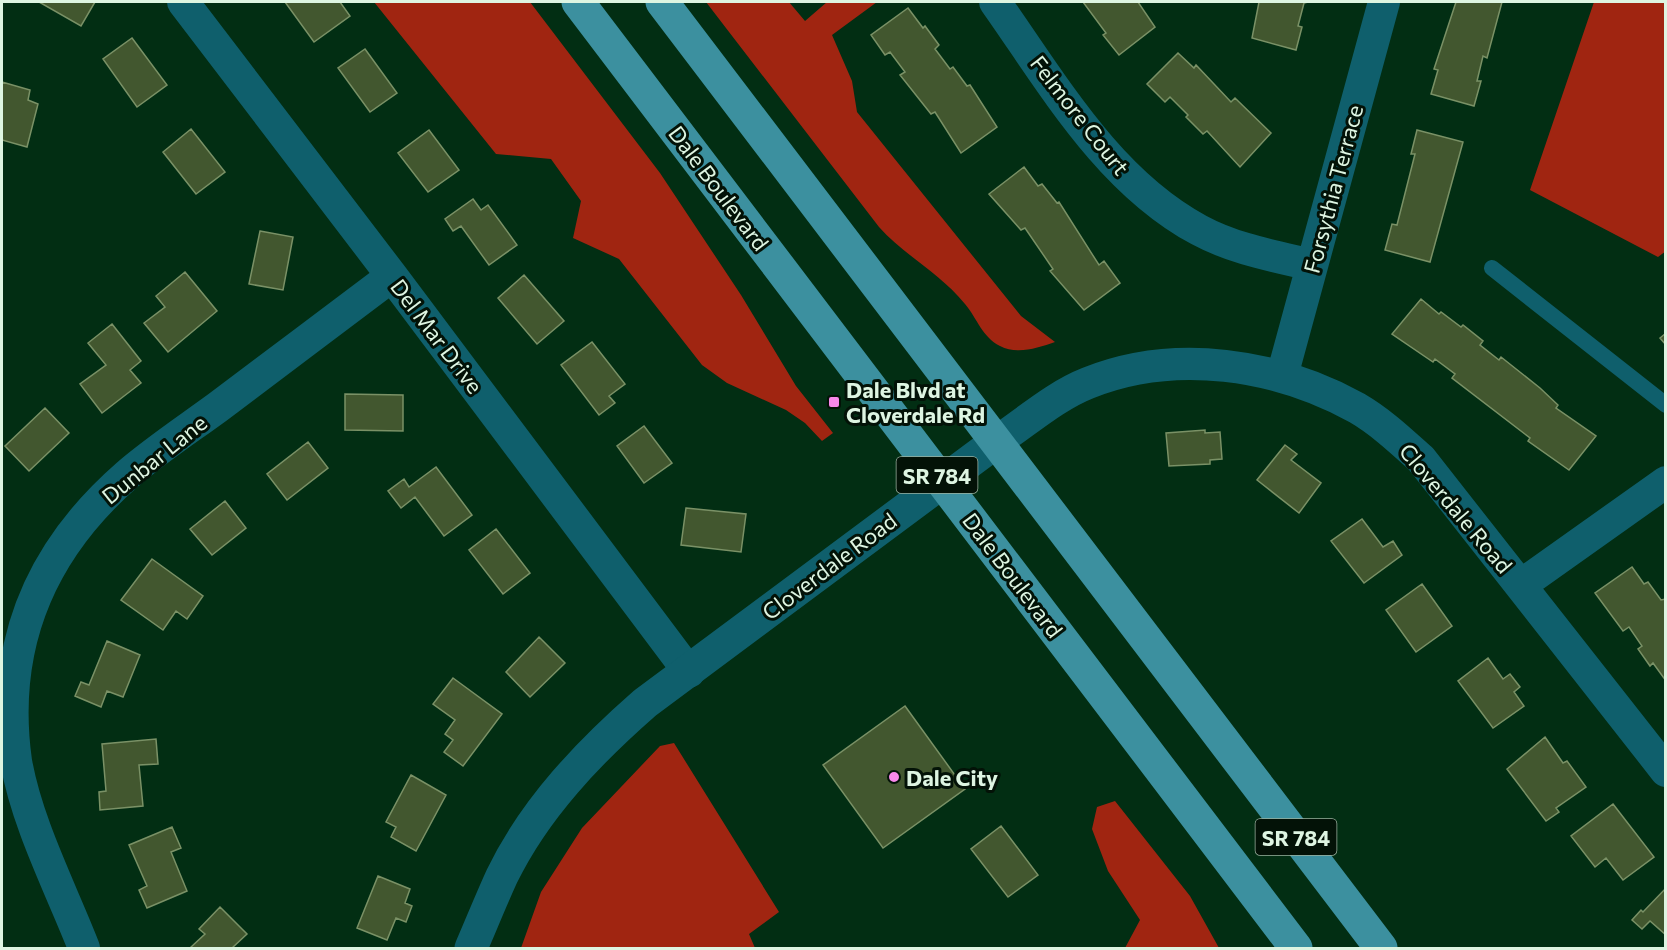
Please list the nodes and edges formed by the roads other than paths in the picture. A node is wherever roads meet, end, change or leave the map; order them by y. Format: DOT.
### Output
graph roads {
  1 [pos="183,2"];
  2 [pos="578,2"];
  3 [pos="662,2"];
  4 [pos="995,2"];
  5 [pos="1384,2"];
  6 [pos="1312,265"];
  7 [pos="1492,268"];
  8 [pos="392,276"];
  9 [pos="1282,376"];
  10 [pos="1665,405"];
  11 [pos="996,442"];
  12 [pos="942,481"];
  13 [pos="1665,482"];
  14 [pos="1521,585"];
  15 [pos="688,672"];
  16 [pos="1665,771"];
  17 [pos="84,948"];
  18 [pos="471,948"];
  19 [pos="1296,948"];
  20 [pos="1381,948"];
  1 -- 8 [label="street, Del Mar Drive"];
  2 -- 12 [label="main road, Dale Boulevard / SR 784"];
  3 -- 11 [label="main road, SR 784"];
  4 -- 6 [label="street, Felmore Court"];
  5 -- 6 [label="street, Forsythia Terrace"];
  6 -- 9 [label="street, Forsythia Terrace"];
  7 -- 10 [label="lane"];
  8 -- 15 [label="street, Del Mar Drive"];
  8 -- 17 [label="street, Dunbar Lane"];
  9 -- 11 [label="street, Cloverdale Road"];
  9 -- 14 [label="street, Cloverdale Road"];
  11 -- 12 [label="street, Cloverdale Road"];
  11 -- 20 [label="main road, SR 784"];
  12 -- 15 [label="street, Cloverdale Road"];
  12 -- 19 [label="main road, Dale Boulevard / SR 784"];
  13 -- 14 [label="street"];
  14 -- 16 [label="street, Cloverdale Road"];
  15 -- 18 [label="street, Cloverdale Road"];
}
